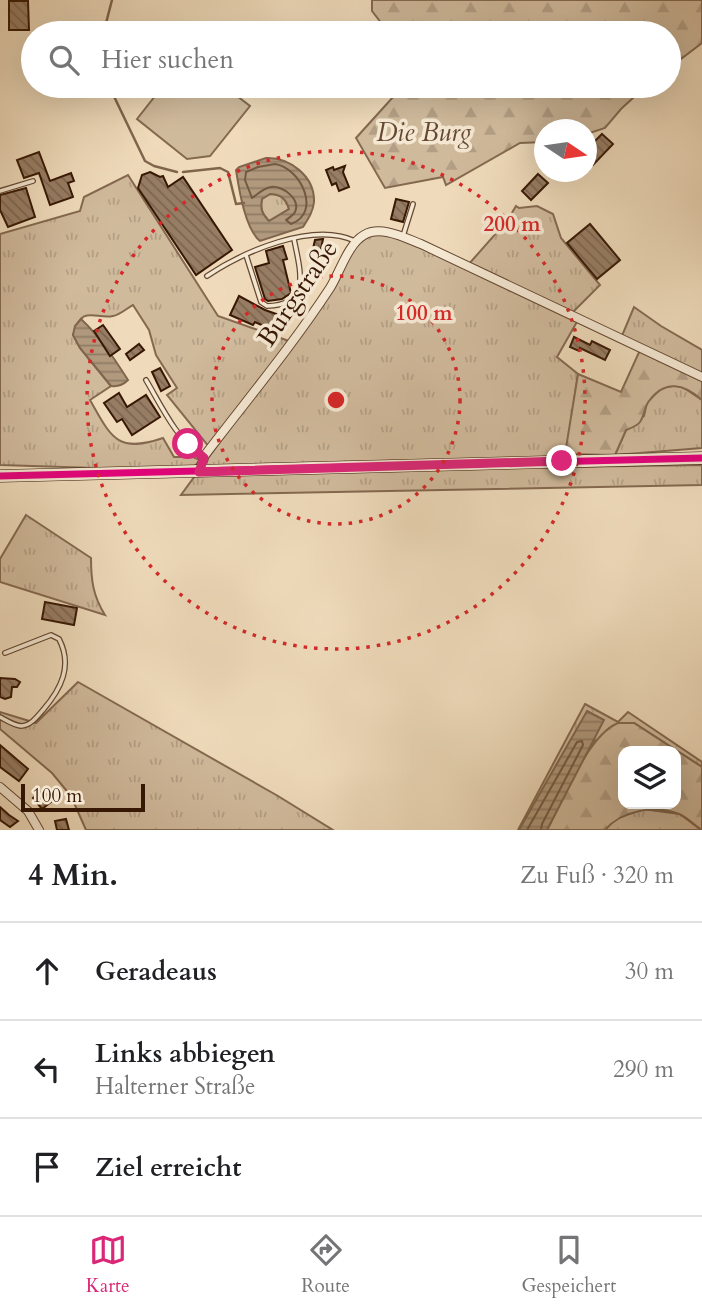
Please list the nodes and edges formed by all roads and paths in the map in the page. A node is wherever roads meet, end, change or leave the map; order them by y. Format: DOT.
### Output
graph roads {
  1 [pos="33,181"];
  2 [pos="0,191"];
  3 [pos="413,204"];
  4 [pos="402,237"];
  5 [pos="294,239"];
  6 [pos="357,242"];
  7 [pos="246,256"];
  8 [pos="207,276"];
  9 [pos="702,377"];
  10 [pos="146,380"];
  11 [pos="204,458"];
  12 [pos="702,458"];
  13 [pos="199,472"];
  14 [pos="0,476"];
  15 [pos="5,653"];
  16 [pos="0,716"];
  17 [pos="0,787"];
  18 [pos="39,830"];
  1 -- 2 [label="lane"];
  3 -- 4 [label="lane"];
  4 -- 6 [label="street, Burgstraße"];
  4 -- 9 [label="street, Burgstraße"];
  5 -- 6 [label="lane"];
  5 -- 7 [label="lane"];
  5 -- 7 [label="lane"];
  6 -- 11 [label="street, Burgstraße"];
  7 -- 8 [label="lane"];
  10 -- 11 [label="lane"];
  11 -- 13 [label="street, Burgstraße"];
  12 -- 13 [label="main road"];
  13 -- 14 [label="main road"];
  15 -- 16 [label="lane"];
  17 -- 18 [label="street"];
}
